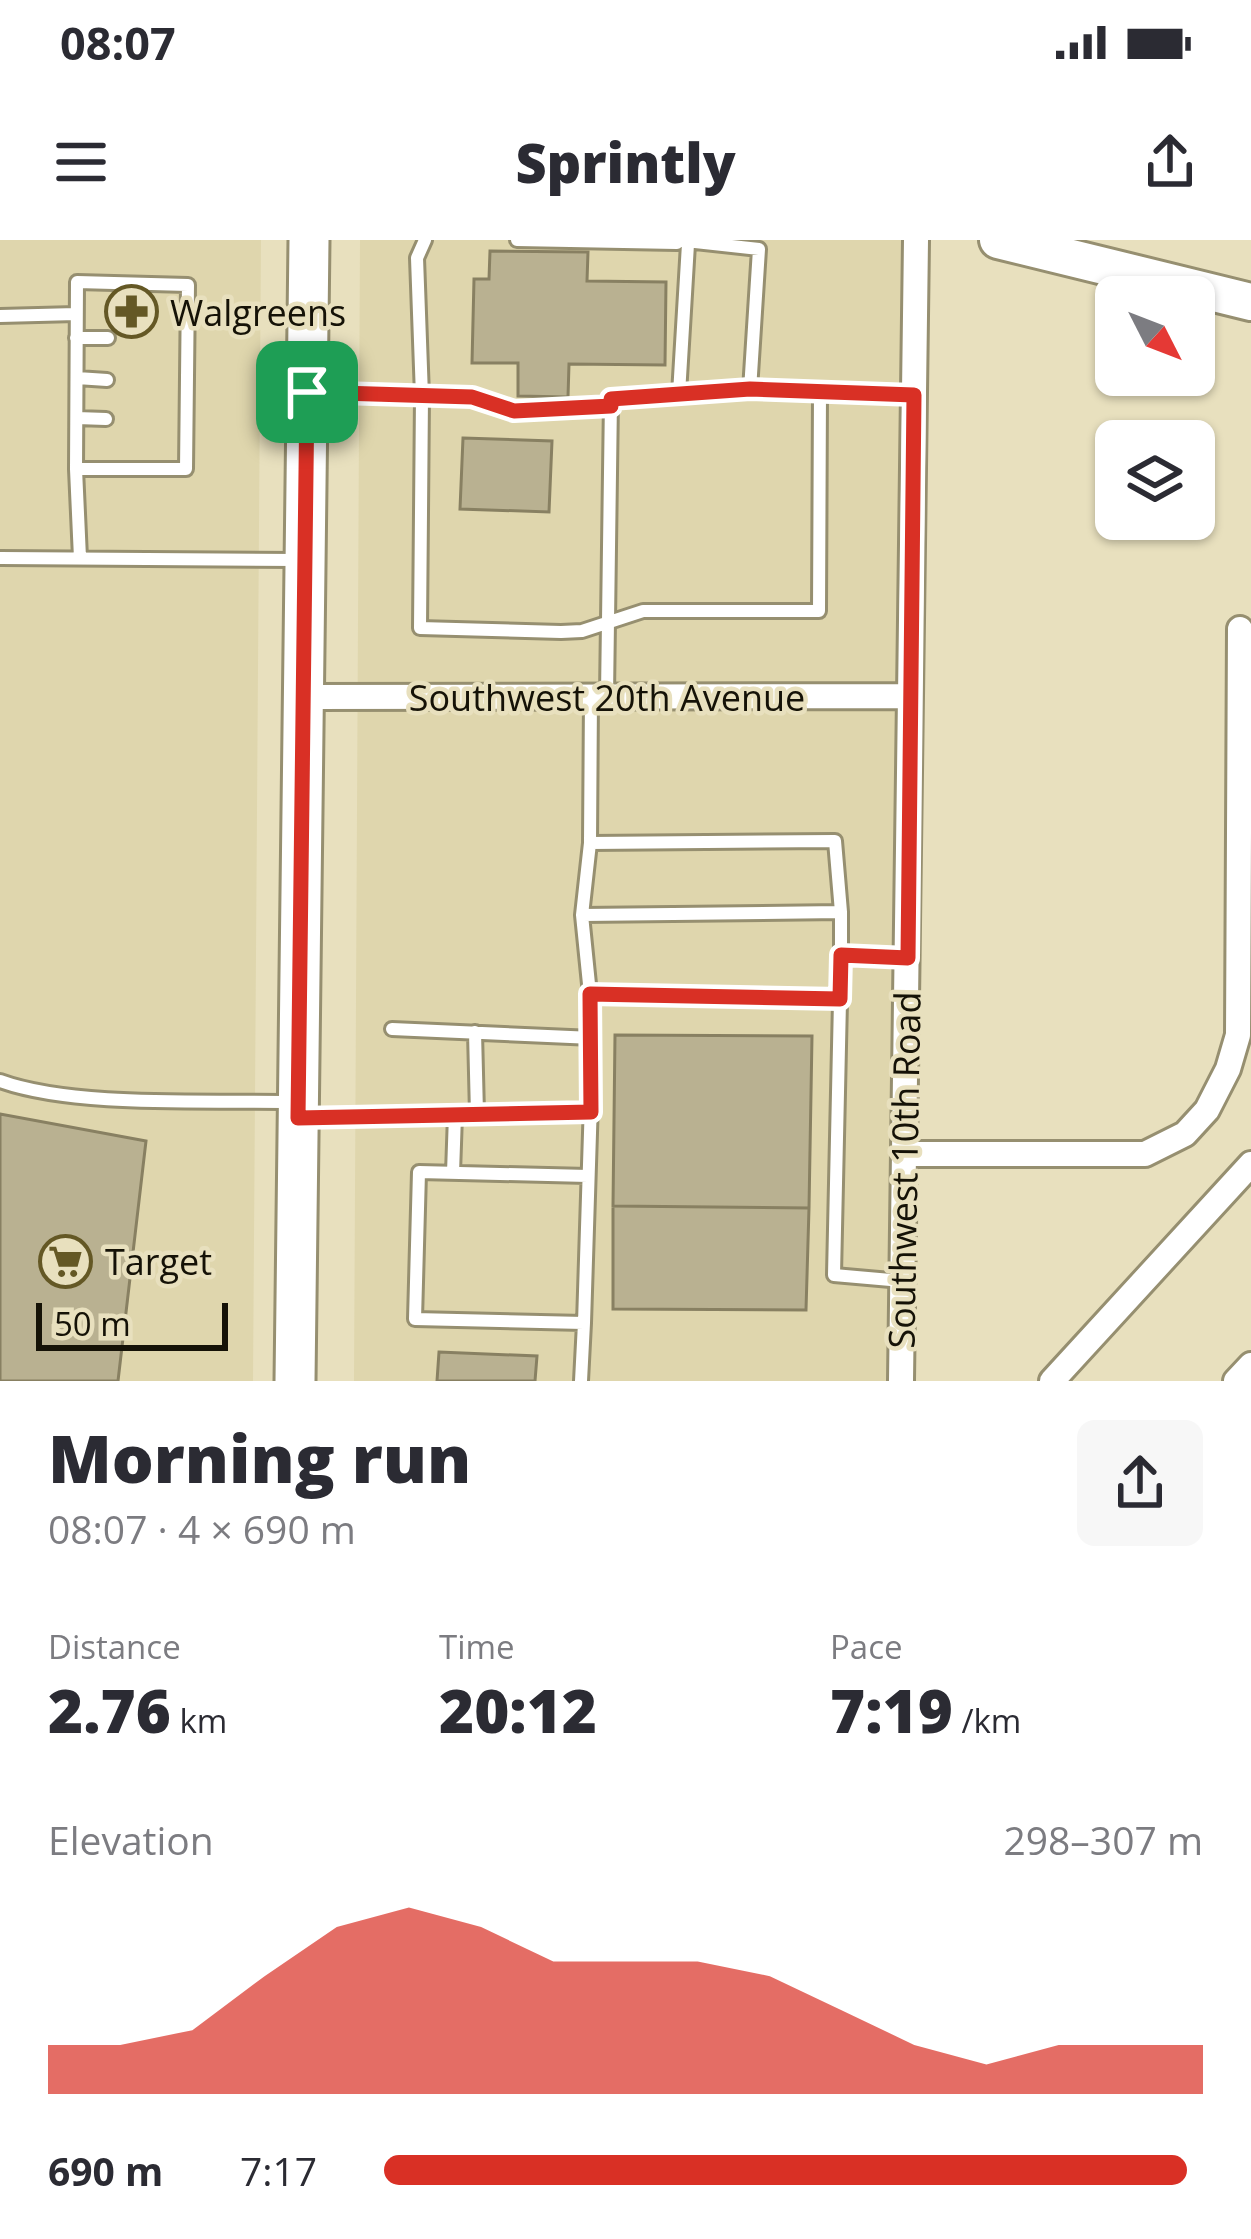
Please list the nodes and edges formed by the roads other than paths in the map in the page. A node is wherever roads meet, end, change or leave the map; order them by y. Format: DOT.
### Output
graph roads {
  1 [pos="309,240"];
  2 [pos="425,240"];
  3 [pos="517,240"];
  4 [pos="916,240"];
  5 [pos="998,240"];
  6 [pos="681,242"];
  7 [pos="1251,302"];
  8 [pos="76,314"];
  9 [pos="0,316"];
  10 [pos="76,338"];
  11 [pos="108,338"];
  12 [pos="171,338"];
  13 [pos="187,338"];
  14 [pos="76,378"];
  15 [pos="107,380"];
  16 [pos="750,389"];
  17 [pos="307,392"];
  18 [pos="820,392"];
  19 [pos="679,394"];
  20 [pos="422,395"];
  21 [pos="914,395"];
  22 [pos="611,406"];
  23 [pos="76,418"];
  24 [pos="106,419"];
  25 [pos="171,421"];
  26 [pos="187,421"];
  27 [pos="76,469"];
  28 [pos="0,558"];
  29 [pos="80,558"];
  30 [pos="305,560"];
  31 [pos="608,622"];
  32 [pos="1240,629"];
  33 [pos="910,696"];
  34 [pos="303,697"];
  35 [pos="599,697"];
  36 [pos="590,843"];
  37 [pos="841,912"];
  38 [pos="581,915"];
  39 [pos="841,955"];
  40 [pos="908,958"];
  41 [pos="590,994"];
  42 [pos="840,999"];
  43 [pos="392,1029"];
  44 [pos="475,1033"];
  45 [pos="593,1039"];
  46 [pos="0,1081"];
  47 [pos="298,1110"];
  48 [pos="591,1112"];
  49 [pos="477,1114"];
  50 [pos="455,1115"];
  51 [pos="905,1154"];
  52 [pos="1251,1164"];
  53 [pos="453,1173"];
  54 [pos="588,1176"];
  55 [pos="903,1281"];
  56 [pos="584,1323"];
  57 [pos="1251,1365"];
  58 [pos="295,1381"];
  59 [pos="581,1381"];
  60 [pos="901,1381"];
  61 [pos="1052,1381"];
  62 [pos="1236,1381"];
  1 -- 17 [label="main road"];
  2 -- 20 [label="lane"];
  3 -- 6 [label="lane"];
  4 -- 21 [label="street, Southwest 10th Road"];
  5 -- 7 [label="main road"];
  6 -- 16 [label="lane"];
  6 -- 19 [label="lane"];
  8 -- 9 [label="lane"];
  8 -- 10 [label="lane"];
  8 -- 13 [label="lane"];
  10 -- 11 [label="lane"];
  10 -- 14 [label="lane"];
  12 -- 13 [label="lane"];
  13 -- 26 [label="lane"];
  14 -- 15 [label="lane"];
  14 -- 23 [label="lane"];
  16 -- 18 [label="lane"];
  16 -- 19 [label="lane"];
  17 -- 20 [label="lane"];
  17 -- 30 [label="main road"];
  18 -- 21 [label="lane"];
  18 -- 31 [label="lane"];
  19 -- 22 [label="lane"];
  20 -- 22 [label="lane"];
  20 -- 31 [label="lane"];
  21 -- 33 [label="street, Southwest 10th Road"];
  22 -- 31 [label="lane"];
  23 -- 24 [label="lane"];
  23 -- 27 [label="lane"];
  25 -- 26 [label="lane"];
  26 -- 27 [label="lane"];
  27 -- 29 [label="lane"];
  28 -- 29 [label="lane"];
  29 -- 30 [label="lane"];
  30 -- 34 [label="main road"];
  31 -- 35 [label="lane"];
  32 -- 51 [label="street"];
  33 -- 35 [label="street, Southwest 20th Avenue"];
  33 -- 40 [label="street, Southwest 10th Road"];
  34 -- 35 [label="street, Southwest 20th Avenue"];
  34 -- 47 [label="main road"];
  35 -- 36 [label="lane"];
  36 -- 37 [label="lane"];
  36 -- 38 [label="lane"];
  37 -- 38 [label="lane"];
  37 -- 39 [label="lane"];
  38 -- 41 [label="lane"];
  39 -- 40 [label="lane"];
  39 -- 42 [label="lane"];
  40 -- 51 [label="street, Southwest 10th Road"];
  41 -- 42 [label="lane"];
  41 -- 45 [label="lane"];
  42 -- 55 [label="lane"];
  43 -- 44 [label="lane"];
  44 -- 45 [label="lane"];
  44 -- 49 [label="lane"];
  45 -- 48 [label="lane"];
  46 -- 47 [label="lane"];
  47 -- 50 [label="lane"];
  47 -- 58 [label="main road"];
  48 -- 49 [label="lane"];
  48 -- 54 [label="lane"];
  49 -- 50 [label="lane"];
  50 -- 53 [label="lane"];
  51 -- 55 [label="street, Southwest 10th Road"];
  52 -- 61 [label="street"];
  53 -- 54 [label="lane"];
  53 -- 56 [label="lane"];
  54 -- 56 [label="lane"];
  55 -- 60 [label="street, Southwest 10th Road"];
  56 -- 59 [label="lane"];
  57 -- 62 [label="street"];
}
